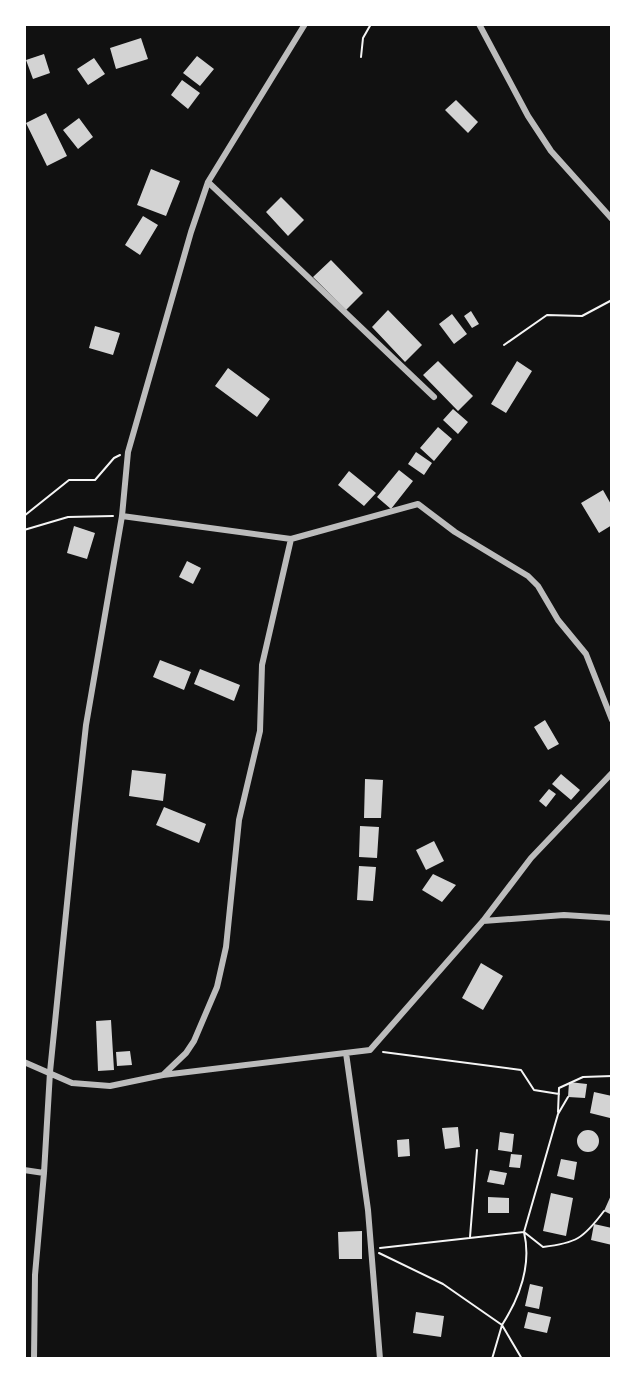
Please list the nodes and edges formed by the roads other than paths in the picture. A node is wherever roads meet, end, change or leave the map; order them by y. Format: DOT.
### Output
graph roads {
  1 [pos="305,24"];
  2 [pos="479,24"];
  3 [pos="208,182"];
  4 [pos="612,219"];
  5 [pos="434,397"];
  6 [pos="122,516"];
  7 [pos="291,539"];
  8 [pos="612,720"];
  9 [pos="612,773"];
  10 [pos="612,918"];
  11 [pos="483,921"];
  12 [pos="346,1053"];
  13 [pos="24,1062"];
  14 [pos="50,1072"];
  15 [pos="163,1075"];
  16 [pos="24,1170"];
  17 [pos="44,1173"];
  18 [pos="34,1359"];
  19 [pos="380,1359"];
  1 -- 3 [label="street"];
  2 -- 4 [label="street"];
  3 -- 5 [label="street"];
  3 -- 6 [label="street"];
  6 -- 7 [label="street"];
  6 -- 14 [label="street"];
  7 -- 8 [label="street"];
  7 -- 15 [label="street"];
  9 -- 11 [label="street"];
  10 -- 11 [label="street"];
  11 -- 12 [label="street"];
  12 -- 15 [label="street"];
  12 -- 19 [label="street"];
  13 -- 14 [label="street"];
  14 -- 15 [label="street"];
  14 -- 17 [label="street"];
  16 -- 17 [label="street"];
  17 -- 18 [label="street"];
}
